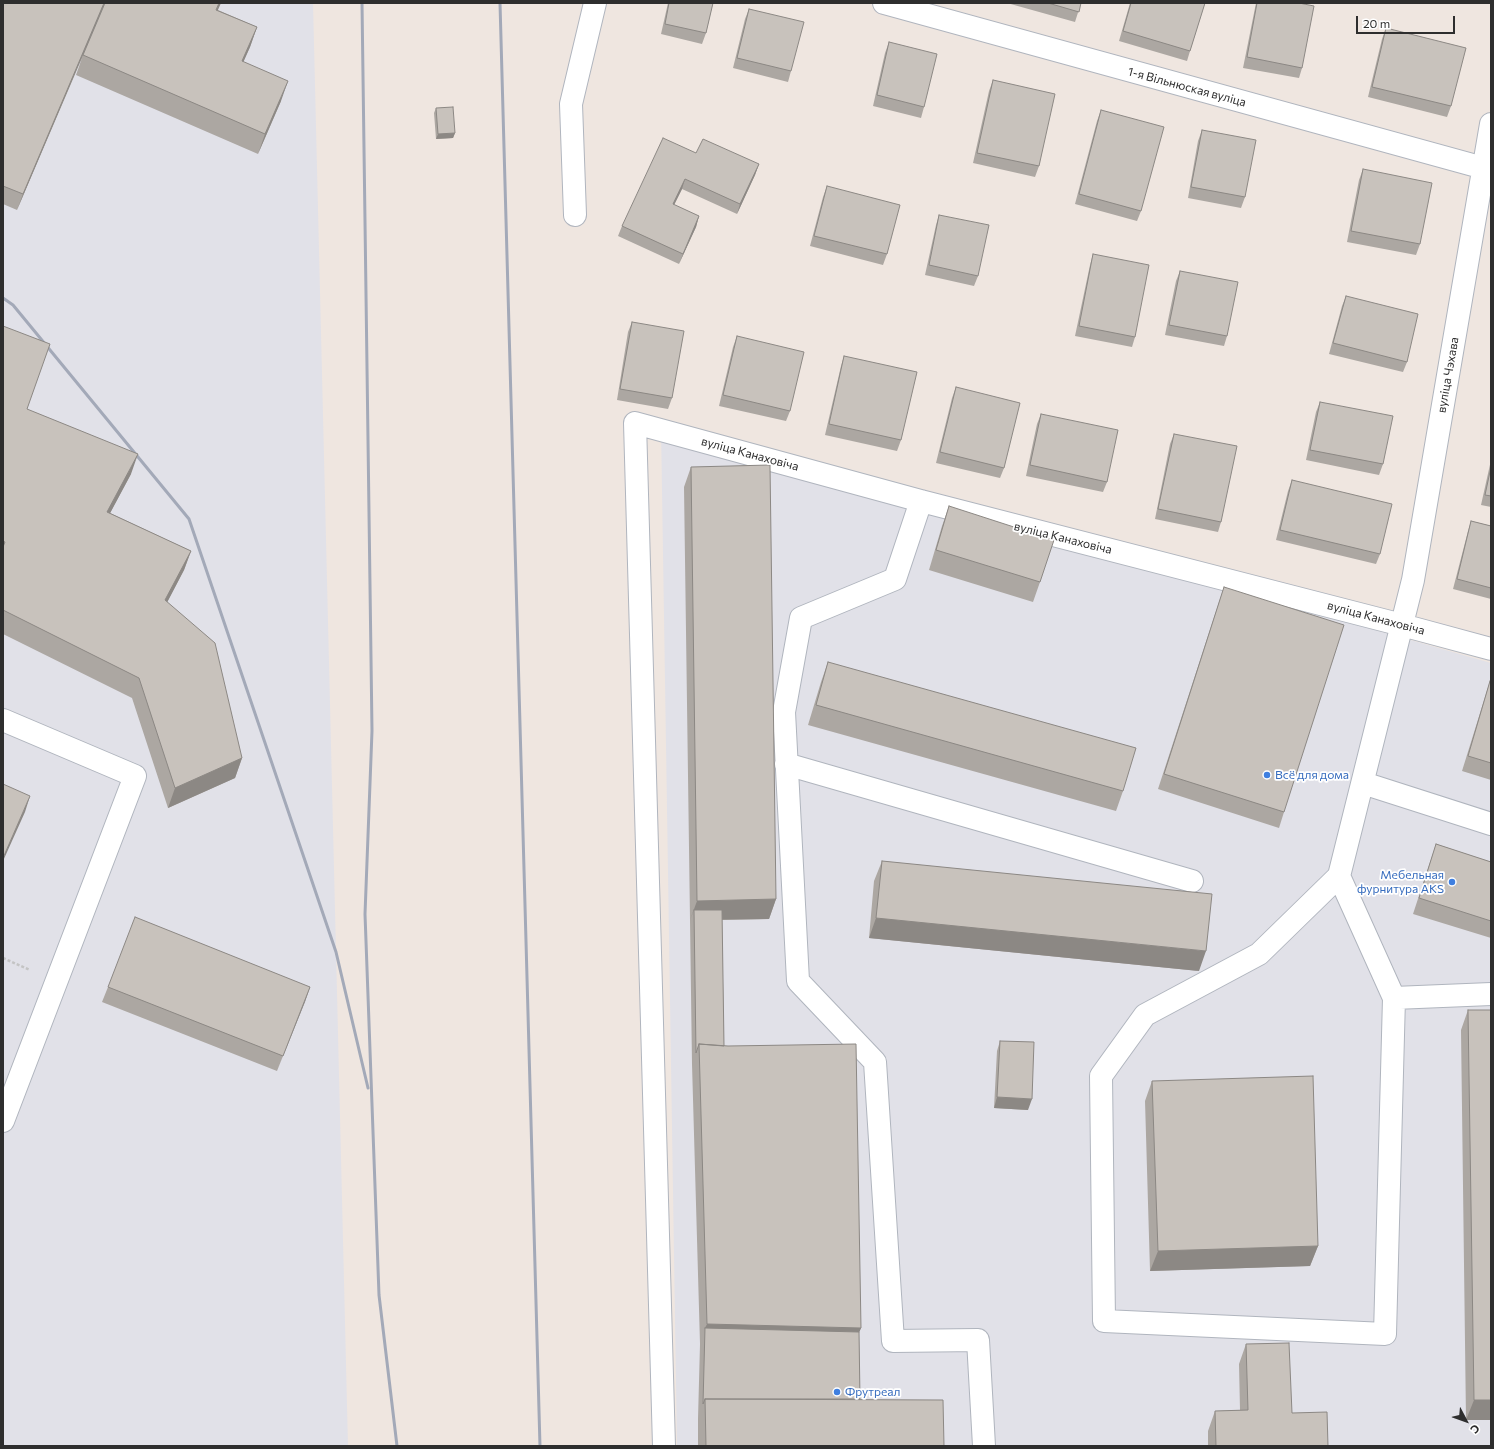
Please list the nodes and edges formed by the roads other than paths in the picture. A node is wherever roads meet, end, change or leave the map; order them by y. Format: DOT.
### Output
graph roads {
  1 [pos="595,3"];
  2 [pos="884,3"];
  3 [pos="1491,124"];
  4 [pos="1488,170"];
  5 [pos="575,215"];
  6 [pos="921,501"];
  7 [pos="1402,625"];
  8 [pos="1491,649"];
  9 [pos="3,720"];
  10 [pos="786,764"];
  11 [pos="1363,783"];
  12 [pos="1491,824"];
  13 [pos="1339,876"];
  14 [pos="1192,881"];
  15 [pos="1491,994"];
  16 [pos="1394,998"];
  17 [pos="3,1121"];
  18 [pos="664,1446"];
  19 [pos="984,1446"];
  1 -- 5 [label="street"];
  2 -- 4 [label="street, 1-я Вільнюская вуліца"];
  3 -- 4 [label="street, вуліца Чэхава"];
  4 -- 7 [label="street, вуліца Чэхава"];
  6 -- 7 [label="street, вуліца Канаховіча"];
  6 -- 10 [label="street"];
  6 -- 18 [label="street, вуліца Канаховіча"];
  7 -- 8 [label="street, вуліца Канаховіча"];
  7 -- 11 [label="street, вуліца Чэхава"];
  9 -- 17 [label="street"];
  10 -- 14 [label="street"];
  10 -- 19 [label="street"];
  11 -- 12 [label="street"];
  11 -- 13 [label="street, вуліца Чэхава"];
  13 -- 16 [label="street"];
  13 -- 16 [label="street"];
  15 -- 16 [label="street"];
}
